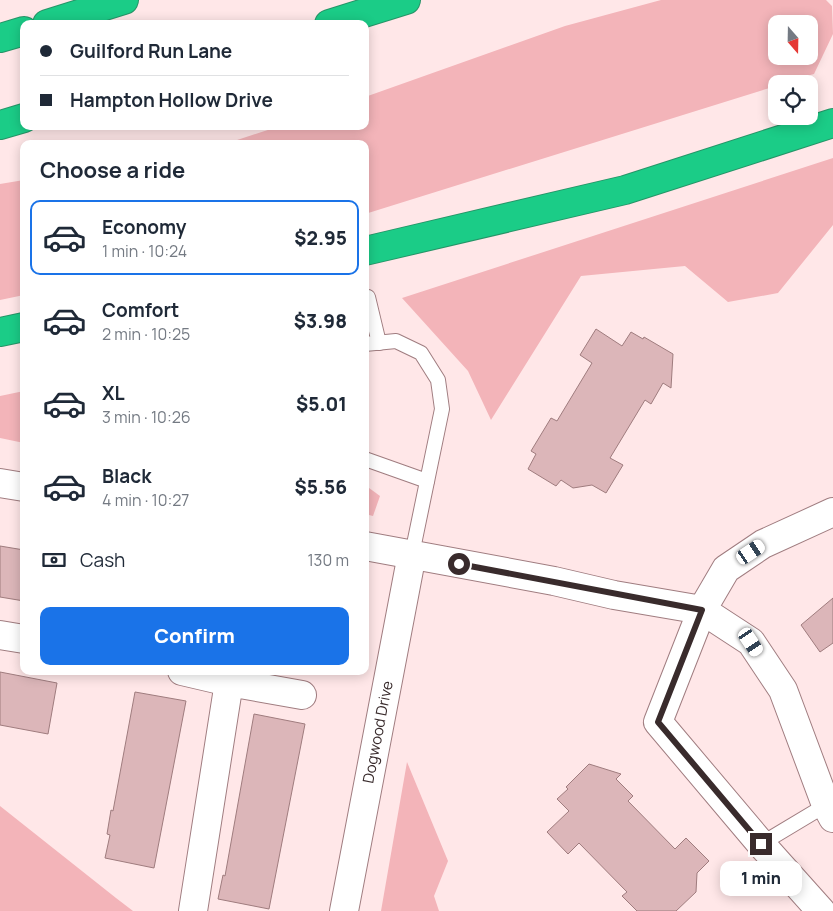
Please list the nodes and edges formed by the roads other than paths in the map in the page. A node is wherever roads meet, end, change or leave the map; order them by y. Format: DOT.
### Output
graph roads {
  1 [pos="124,0"];
  2 [pos="406,0"];
  3 [pos="60,20"];
  4 [pos="342,20"];
  5 [pos="20,32"];
  6 [pos="0,38"];
  7 [pos="20,119"];
  8 [pos="833,123"];
  9 [pos="0,125"];
  10 [pos="369,250"];
  11 [pos="369,308"];
  12 [pos="20,328"];
  13 [pos="0,332"];
  14 [pos="372,343"];
  15 [pos="369,460"];
  16 [pos="427,481"];
  17 [pos="0,483"];
  18 [pos="20,486"];
  19 [pos="833,512"];
  20 [pos="369,547"];
  21 [pos="412,554"];
  22 [pos="702,610"];
  23 [pos="0,635"];
  24 [pos="20,638"];
  25 [pos="199,675"];
  26 [pos="229,682"];
  27 [pos="302,694"];
  28 [pos="829,811"];
  29 [pos="761,844"];
  30 [pos="193,911"];
  31 [pos="344,911"];
  32 [pos="821,911"];
  1 -- 3 [label="highway"];
  2 -- 4 [label="highway"];
  5 -- 6 [label="highway"];
  7 -- 9 [label="highway"];
  8 -- 10 [label="highway"];
  11 -- 14 [label="lane"];
  12 -- 13 [label="highway"];
  14 -- 16 [label="lane"];
  15 -- 16 [label="lane"];
  16 -- 21 [label="lane"];
  17 -- 18 [label="street"];
  19 -- 22 [label="street"];
  20 -- 21 [label="street"];
  21 -- 22 [label="street"];
  21 -- 31 [label="street, Dogwood Drive"];
  22 -- 28 [label="street"];
  22 -- 29 [label="street"];
  23 -- 24 [label="street"];
  25 -- 26 [label="street"];
  26 -- 27 [label="street"];
  26 -- 30 [label="street"];
  28 -- 29 [label="lane"];
  29 -- 32 [label="street"];
}
